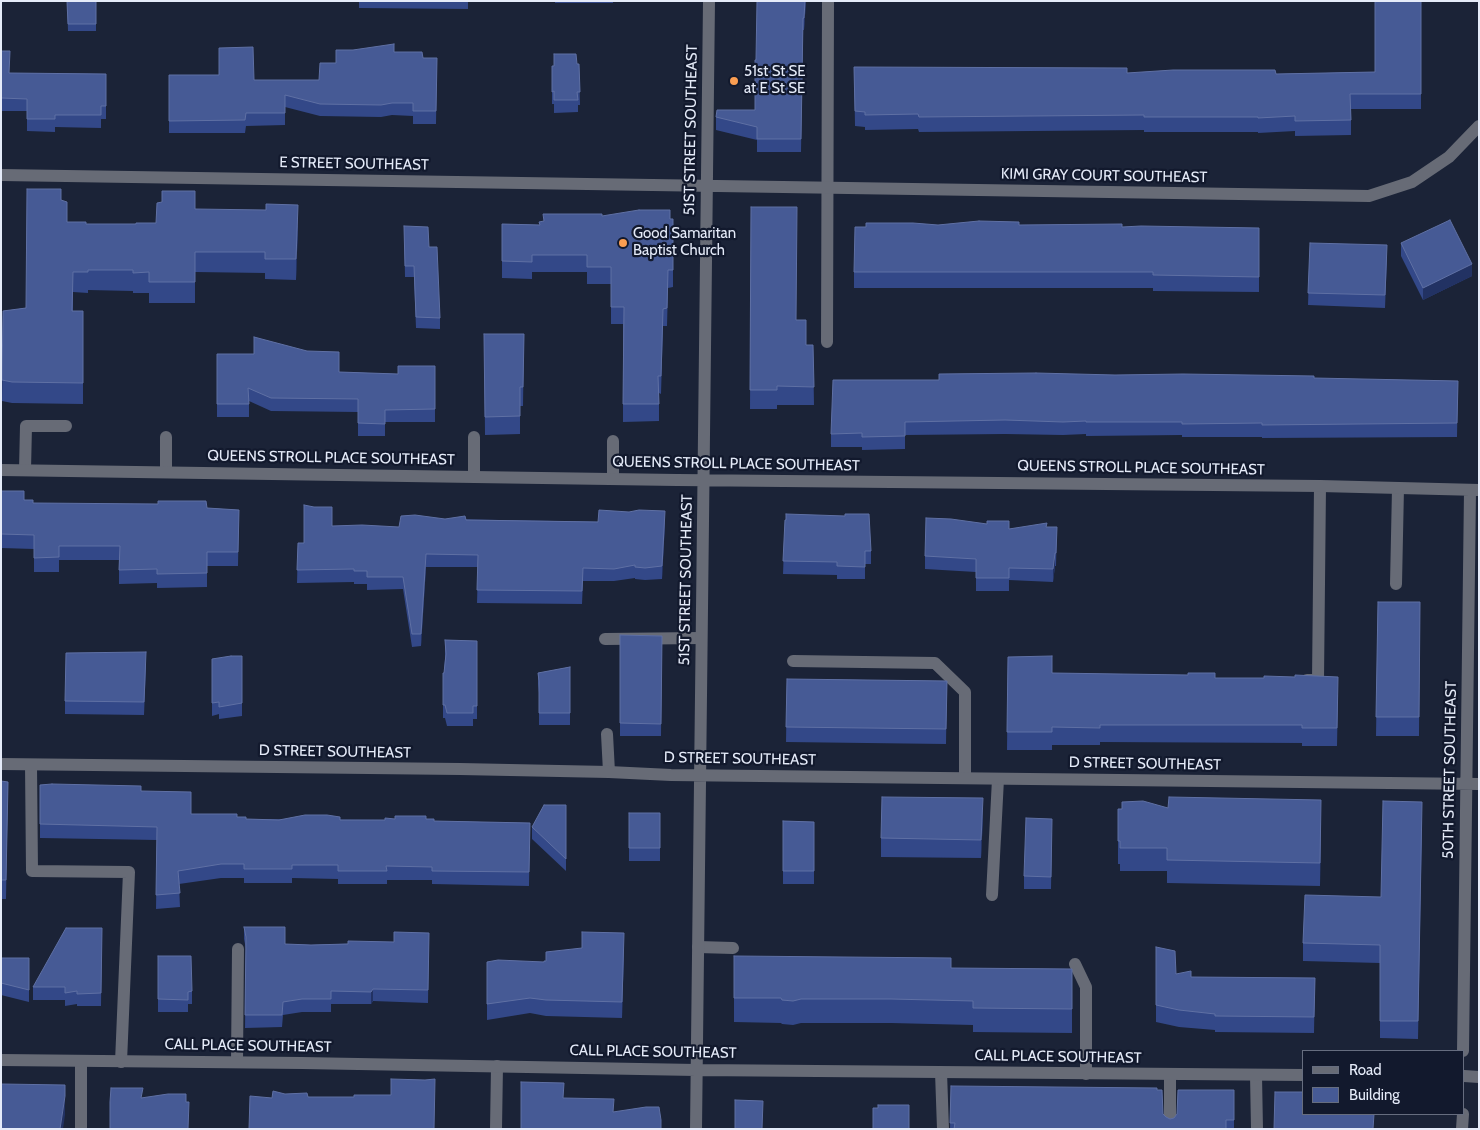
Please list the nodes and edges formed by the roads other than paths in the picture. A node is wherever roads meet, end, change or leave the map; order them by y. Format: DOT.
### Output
graph roads {
  1 [pos="709,1"];
  2 [pos="828,1"];
  3 [pos="1479,126"];
  4 [pos="1,175"];
  5 [pos="706,186"];
  6 [pos="827,187"];
  7 [pos="826,342"];
  8 [pos="66,426"];
  9 [pos="166,437"];
  10 [pos="474,437"];
  11 [pos="613,441"];
  12 [pos="1,470"];
  13 [pos="25,470"];
  14 [pos="166,472"];
  15 [pos="474,477"];
  16 [pos="613,479"];
  17 [pos="703,480"];
  18 [pos="1320,486"];
  19 [pos="1398,488"];
  20 [pos="1474,490"];
  21 [pos="1396,584"];
  22 [pos="701,638"];
  23 [pos="605,639"];
  24 [pos="792,661"];
  25 [pos="1299,680"];
  26 [pos="607,734"];
  27 [pos="1,764"];
  28 [pos="31,765"];
  29 [pos="609,772"];
  30 [pos="700,774"];
  31 [pos="965,778"];
  32 [pos="998,779"];
  33 [pos="1472,783"];
  34 [pos="992,895"];
  35 [pos="698,947"];
  36 [pos="733,948"];
  37 [pos="238,949"];
  38 [pos="1075,964"];
  39 [pos="1463,1050"];
  40 [pos="1,1060"];
  41 [pos="80,1061"];
  42 [pos="121,1062"];
  43 [pos="237,1062"];
  44 [pos="497,1066"];
  45 [pos="696,1070"];
  46 [pos="941,1072"];
  47 [pos="1086,1074"];
  48 [pos="1170,1074"];
  49 [pos="1256,1075"];
  50 [pos="1302,1075"];
  51 [pos="1465,1076"];
  52 [pos="1479,1077"];
  53 [pos="1462,1115"];
  54 [pos="81,1129"];
  55 [pos="496,1129"];
  56 [pos="696,1129"];
  57 [pos="943,1129"];
  58 [pos="1170,1129"];
  59 [pos="1257,1129"];
  60 [pos="1462,1129"];
  1 -- 5 [label="street, 51ST STREET SOUTHEAST"];
  2 -- 6 [label="street"];
  3 -- 6 [label="street, KIMI GRAY COURT SOUTHEAST"];
  4 -- 5 [label="street, E STREET SOUTHEAST"];
  5 -- 6 [label="street, KIMI GRAY COURT SOUTHEAST"];
  5 -- 17 [label="street, 51ST STREET SOUTHEAST"];
  6 -- 7 [label="street"];
  8 -- 13 [label="street"];
  9 -- 14 [label="street"];
  10 -- 15 [label="street"];
  11 -- 16 [label="street"];
  12 -- 13 [label="street, QUEENS STROLL PLACE SOUTHEAST"];
  13 -- 14 [label="street, QUEENS STROLL PLACE SOUTHEAST"];
  14 -- 15 [label="street, QUEENS STROLL PLACE SOUTHEAST"];
  15 -- 16 [label="street, QUEENS STROLL PLACE SOUTHEAST"];
  16 -- 17 [label="street, QUEENS STROLL PLACE SOUTHEAST"];
  17 -- 18 [label="street, QUEENS STROLL PLACE SOUTHEAST"];
  17 -- 22 [label="street, 51ST STREET SOUTHEAST"];
  18 -- 19 [label="street, QUEENS STROLL PLACE SOUTHEAST"];
  18 -- 25 [label="street"];
  19 -- 20 [label="street, QUEENS STROLL PLACE SOUTHEAST"];
  19 -- 21 [label="street"];
  20 -- 33 [label="street, 50TH STREET SOUTHEAST"];
  22 -- 23 [label="street"];
  22 -- 30 [label="street, 51ST STREET SOUTHEAST"];
  24 -- 31 [label="street"];
  26 -- 29 [label="street"];
  27 -- 28 [label="street, D STREET SOUTHEAST"];
  28 -- 29 [label="street, D STREET SOUTHEAST"];
  28 -- 42 [label="street"];
  29 -- 30 [label="street, D STREET SOUTHEAST"];
  30 -- 31 [label="street, D STREET SOUTHEAST"];
  30 -- 35 [label="street, 51ST STREET SOUTHEAST"];
  31 -- 32 [label="street, D STREET SOUTHEAST"];
  32 -- 33 [label="street, D STREET SOUTHEAST"];
  32 -- 34 [label="street"];
  33 -- 39 [label="street, 50TH STREET SOUTHEAST"];
  35 -- 36 [label="street"];
  35 -- 45 [label="street, 51ST STREET SOUTHEAST"];
  37 -- 43 [label="street"];
  38 -- 47 [label="street"];
  40 -- 41 [label="street, CALL PLACE SOUTHEAST"];
  41 -- 42 [label="street, CALL PLACE SOUTHEAST"];
  41 -- 54 [label="street"];
  42 -- 43 [label="street, CALL PLACE SOUTHEAST"];
  43 -- 44 [label="street, CALL PLACE SOUTHEAST"];
  44 -- 45 [label="street, CALL PLACE SOUTHEAST"];
  44 -- 55 [label="street"];
  45 -- 46 [label="street, CALL PLACE SOUTHEAST"];
  45 -- 56 [label="street, 51ST STREET SOUTHEAST"];
  46 -- 47 [label="street, CALL PLACE SOUTHEAST"];
  46 -- 57 [label="street"];
  47 -- 48 [label="street, CALL PLACE SOUTHEAST"];
  48 -- 49 [label="street, CALL PLACE SOUTHEAST"];
  48 -- 58 [label="street"];
  49 -- 50 [label="street, CALL PLACE SOUTHEAST"];
  49 -- 59 [label="street"];
  51 -- 52 [label="street"];
  53 -- 60 [label="street"];
}
